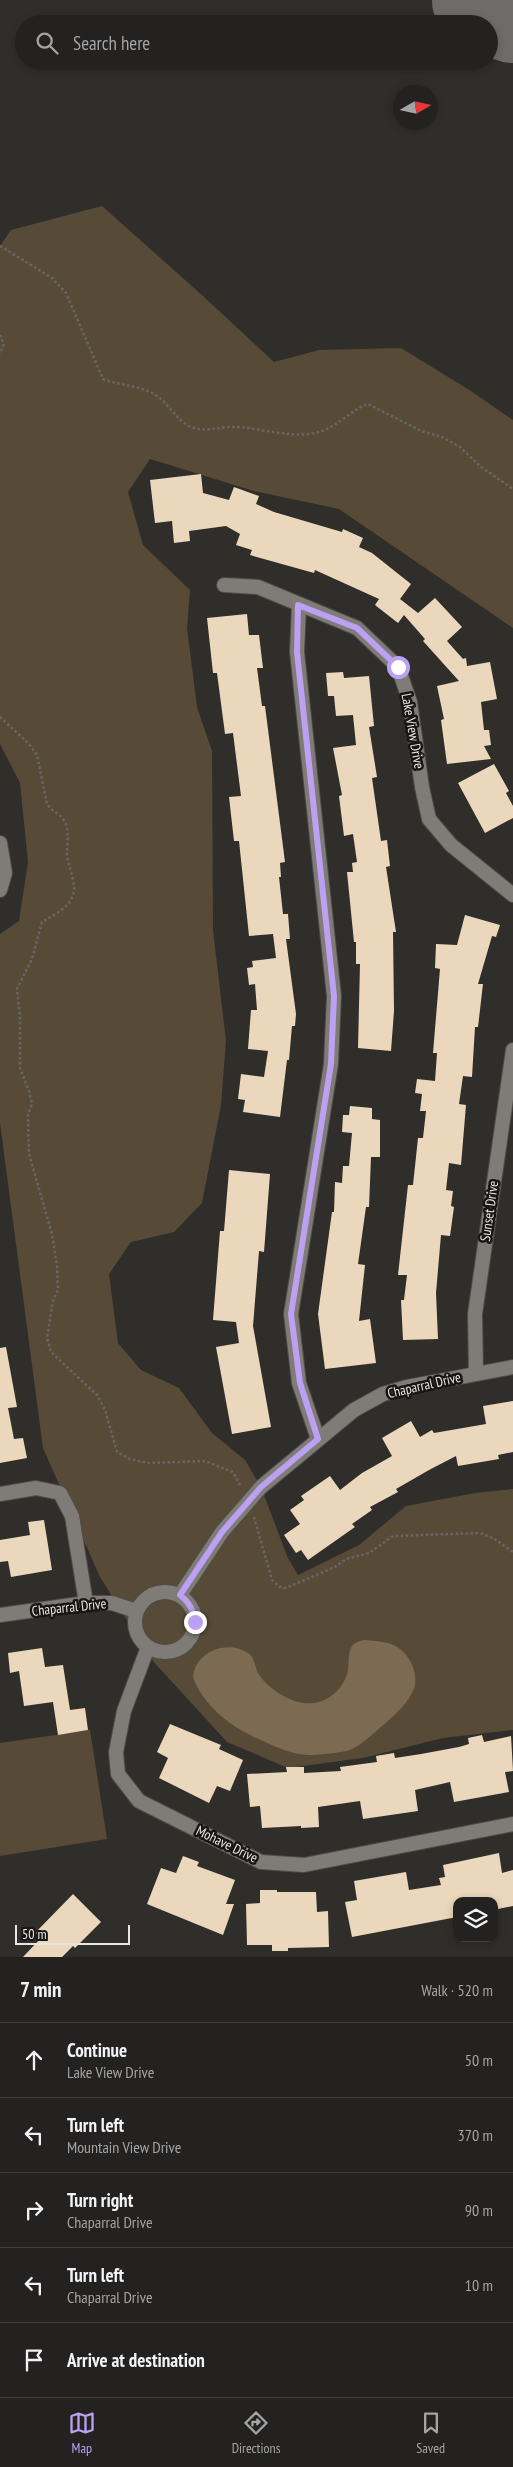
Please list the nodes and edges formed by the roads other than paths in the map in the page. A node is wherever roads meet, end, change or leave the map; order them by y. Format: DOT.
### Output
graph roads {
  1 [pos="224,585"];
  2 [pos="298,605"];
  3 [pos="0,843"];
  4 [pos="0,890"];
  5 [pos="513,895"];
  6 [pos="513,1050"];
  7 [pos="513,1367"];
  8 [pos="476,1373"];
  9 [pos="318,1439"];
  10 [pos="0,1494"];
  11 [pos="180,1595"];
  12 [pos="86,1603"];
  13 [pos="136,1611"];
  14 [pos="0,1615"];
  15 [pos="148,1648"];
  16 [pos="513,1824"];
  1 -- 2 [label="street, Lake View Drive"];
  2 -- 5 [label="street, Lake View Drive"];
  2 -- 9 [label="street"];
  3 -- 4 [label="street"];
  6 -- 8 [label="street, Sunset Drive"];
  7 -- 8 [label="street, Chaparral Drive"];
  8 -- 9 [label="street, Chaparral Drive"];
  9 -- 11 [label="street, Chaparral Drive"];
  10 -- 12 [label="street"];
  11 -- 13 [label="street"];
  11 -- 15 [label="street"];
  12 -- 13 [label="street, Chaparral Drive"];
  12 -- 14 [label="street, Chaparral Drive"];
  13 -- 15 [label="street"];
  15 -- 16 [label="street, Mohave Drive"];
}
